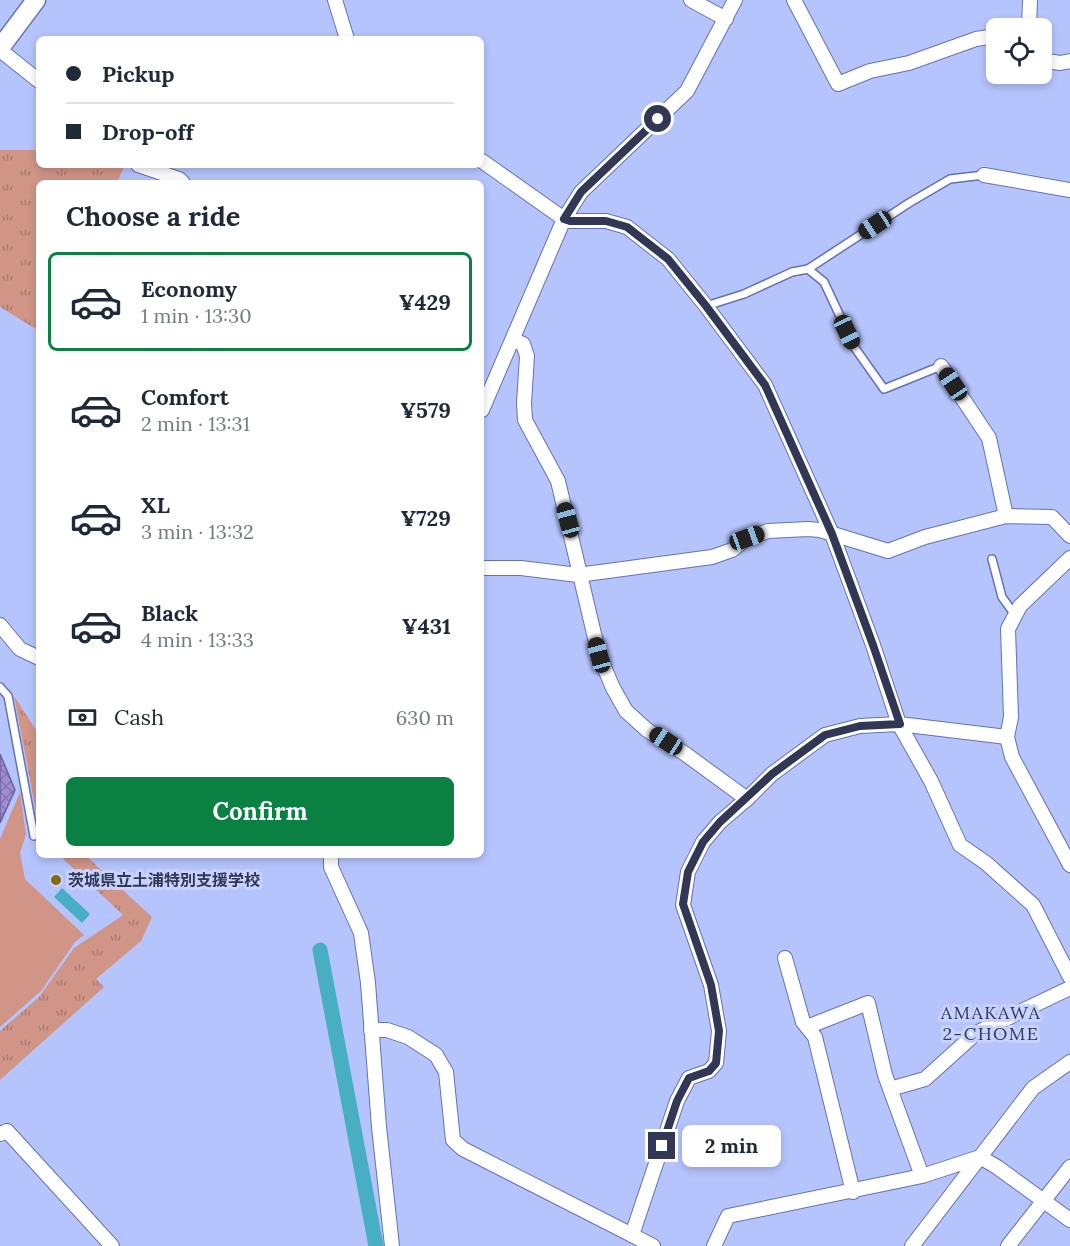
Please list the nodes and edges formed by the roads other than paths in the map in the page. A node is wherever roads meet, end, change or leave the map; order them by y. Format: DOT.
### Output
graph roads {
  1 [pos="36,0"];
  2 [pos="335,0"];
  3 [pos="691,0"];
  4 [pos="735,0"];
  5 [pos="794,0"];
  6 [pos="1030,0"];
  7 [pos="1029,18"];
  8 [pos="726,19"];
  9 [pos="344,36"];
  10 [pos="986,37"];
  11 [pos="0,49"];
  12 [pos="1070,61"];
  13 [pos="1052,62"];
  14 [pos="36,79"];
  15 [pos="484,162"];
  16 [pos="146,168"];
  17 [pos="984,175"];
  18 [pos="178,180"];
  19 [pos="1070,190"];
  20 [pos="564,219"];
  21 [pos="808,269"];
  22 [pos="706,306"];
  23 [pos="513,340"];
  24 [pos="941,366"];
  25 [pos="484,405"];
  26 [pos="1006,516"];
  27 [pos="832,534"];
  28 [pos="1070,536"];
  29 [pos="1070,558"];
  30 [pos="992,559"];
  31 [pos="484,568"];
  32 [pos="578,575"];
  33 [pos="1015,615"];
  34 [pos="0,625"];
  35 [pos="36,657"];
  36 [pos="0,687"];
  37 [pos="900,724"];
  38 [pos="1007,737"];
  39 [pos="747,799"];
  40 [pos="34,836"];
  41 [pos="331,858"];
  42 [pos="1070,865"];
  43 [pos="785,958"];
  44 [pos="1070,977"];
  45 [pos="1070,988"];
  46 [pos="807,1027"];
  47 [pos="371,1030"];
  48 [pos="1070,1062"];
  49 [pos="890,1089"];
  50 [pos="0,1134"];
  51 [pos="980,1157"];
  52 [pos="1070,1167"];
  53 [pos="922,1176"];
  54 [pos="853,1192"];
  55 [pos="1044,1200"];
  56 [pos="1070,1220"];
  57 [pos="632,1235"];
  58 [pos="112,1246"];
  59 [pos="392,1246"];
  60 [pos="653,1246"];
  61 [pos="714,1246"];
  62 [pos="912,1246"];
  63 [pos="1008,1246"];
  1 -- 11 [label="main road"];
  2 -- 9 [label="street"];
  3 -- 8 [label="street"];
  4 -- 8 [label="street"];
  5 -- 10 [label="street"];
  6 -- 7 [label="street"];
  8 -- 20 [label="street"];
  11 -- 14 [label="street"];
  12 -- 13 [label="street"];
  15 -- 20 [label="street"];
  16 -- 18 [label="street"];
  17 -- 19 [label="street"];
  17 -- 21 [label="lane"];
  20 -- 22 [label="street"];
  20 -- 23 [label="street"];
  21 -- 22 [label="lane"];
  21 -- 24 [label="lane"];
  22 -- 27 [label="street"];
  23 -- 25 [label="street"];
  23 -- 32 [label="street"];
  24 -- 26 [label="street"];
  26 -- 27 [label="street"];
  26 -- 28 [label="street"];
  27 -- 32 [label="street"];
  27 -- 37 [label="street"];
  29 -- 33 [label="street"];
  30 -- 33 [label="lane"];
  31 -- 32 [label="street"];
  32 -- 39 [label="street"];
  33 -- 38 [label="street"];
  34 -- 35 [label="street"];
  36 -- 40 [label="lane"];
  37 -- 38 [label="street"];
  37 -- 39 [label="street"];
  37 -- 44 [label="street"];
  38 -- 42 [label="street"];
  39 -- 57 [label="street"];
  41 -- 47 [label="street"];
  43 -- 46 [label="street"];
  45 -- 49 [label="street"];
  46 -- 49 [label="street"];
  46 -- 54 [label="street"];
  47 -- 57 [label="street"];
  47 -- 59 [label="street"];
  48 -- 51 [label="street"];
  49 -- 53 [label="street"];
  50 -- 58 [label="street"];
  51 -- 53 [label="street"];
  51 -- 55 [label="street"];
  51 -- 62 [label="street"];
  52 -- 55 [label="street"];
  53 -- 54 [label="street"];
  54 -- 61 [label="street"];
  55 -- 56 [label="street"];
  55 -- 63 [label="street"];
  57 -- 60 [label="street"];
}
